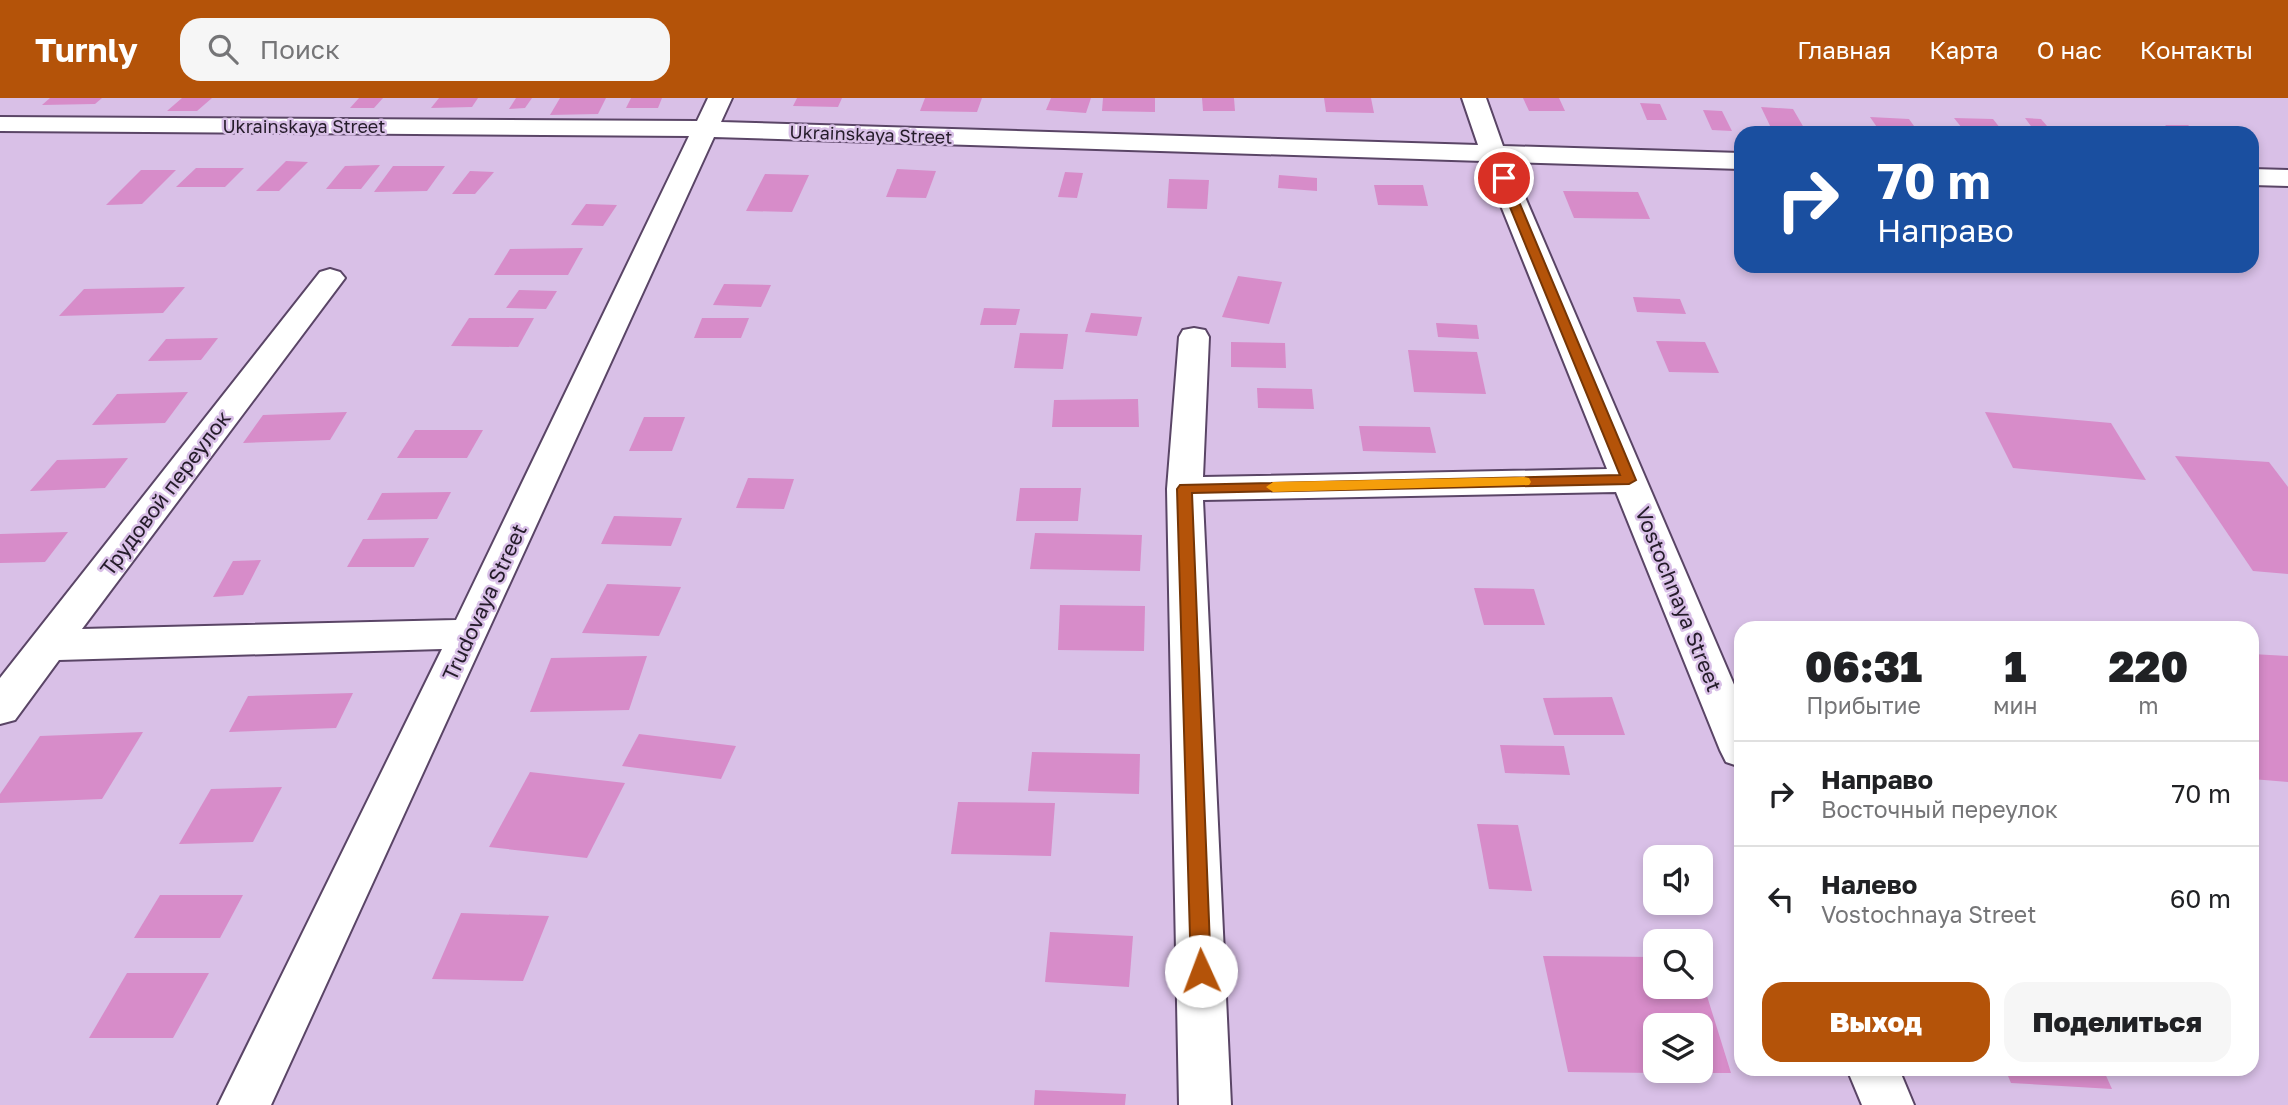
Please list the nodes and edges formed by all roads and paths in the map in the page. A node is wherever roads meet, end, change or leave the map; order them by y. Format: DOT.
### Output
graph roads {
  1 [pos="1474,98"];
  2 [pos="2,112"];
  3 [pos="712,114"];
  4 [pos="1493,153"];
  5 [pos="1734,161"];
  6 [pos="2259,177"];
  7 [pos="2288,178"];
  8 [pos="330,278"];
  9 [pos="1194,338"];
  10 [pos="1629,480"];
  11 [pos="1185,489"];
  12 [pos="469,634"];
  13 [pos="49,645"];
  14 [pos="0,708"];
  15 [pos="1734,733"];
  16 [pos="1876,1076"];
  17 [pos="244,1105"];
  18 [pos="1205,1105"];
  19 [pos="1888,1105"];
  1 -- 4 [label="street, Vostochnaya Street"];
  2 -- 3 [label="street, Ukrainskaya Street"];
  3 -- 4 [label="street, Ukrainskaya Street"];
  3 -- 12 [label="street, Trudovaya Street"];
  4 -- 5 [label="street, Ukrainskaya Street"];
  4 -- 10 [label="street, Vostochnaya Street"];
  6 -- 7 [label="street"];
  8 -- 13 [label="street, Трудовой переулок"];
  9 -- 11 [label="street"];
  10 -- 11 [label="street"];
  10 -- 15 [label="street, Vostochnaya Street"];
  11 -- 18 [label="street"];
  12 -- 13 [label="street"];
  12 -- 17 [label="street, Trudovaya Street"];
  13 -- 14 [label="street, Трудовой переулок"];
  16 -- 19 [label="street"];
}
